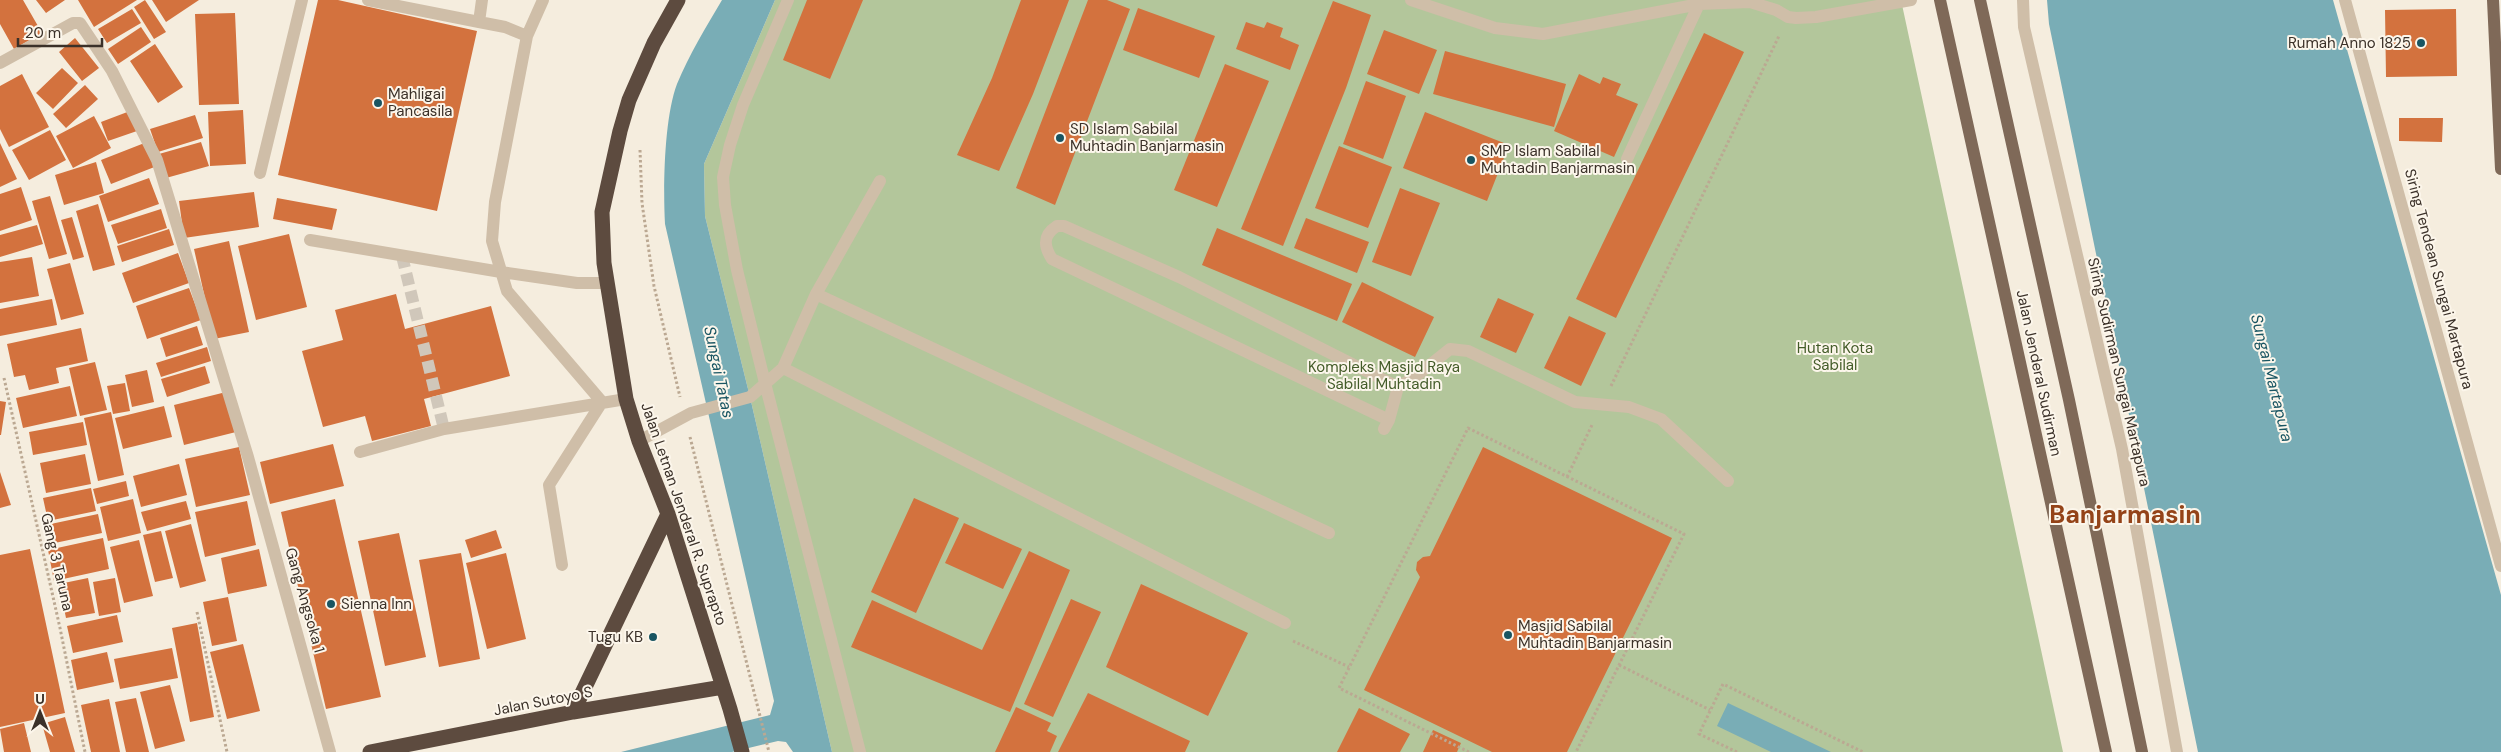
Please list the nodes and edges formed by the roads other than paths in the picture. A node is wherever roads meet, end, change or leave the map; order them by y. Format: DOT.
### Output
graph roads {
  1 [pos="302,0"];
  2 [pos="368,0"];
  3 [pos="482,0"];
  4 [pos="543,0"];
  5 [pos="678,0"];
  6 [pos="788,0"];
  7 [pos="1411,0"];
  8 [pos="1911,0"];
  9 [pos="1940,0"];
  10 [pos="1980,0"];
  11 [pos="2023,0"];
  12 [pos="2345,0"];
  13 [pos="2493,0"];
  14 [pos="1699,4"];
  15 [pos="478,22"];
  16 [pos="527,36"];
  17 [pos="0,63"];
  18 [pos="1627,159"];
  19 [pos="2501,169"];
  20 [pos="260,173"];
  21 [pos="880,180"];
  22 [pos="310,240"];
  23 [pos="501,272"];
  24 [pos="608,283"];
  25 [pos="816,294"];
  26 [pos="783,368"];
  27 [pos="765,382"];
  28 [pos="1398,387"];
  29 [pos="626,399"];
  30 [pos="602,402"];
  31 [pos="639,441"];
  32 [pos="360,452"];
  33 [pos="1728,481"];
  34 [pos="668,514"];
  35 [pos="1329,533"];
  36 [pos="562,566"];
  37 [pos="2501,566"];
  38 [pos="1285,623"];
  39 [pos="723,687"];
  40 [pos="574,712"];
  41 [pos="330,752"];
  42 [pos="370,752"];
  43 [pos="742,752"];
  44 [pos="860,752"];
  45 [pos="2106,752"];
  46 [pos="2142,752"];
  47 [pos="2177,752"];
  1 -- 20 [label="street"];
  2 -- 15 [label="street"];
  3 -- 15 [label="street"];
  4 -- 16 [label="street"];
  5 -- 24 [label="highway, Jalan Letnan Jenderal R. Suprapto"];
  6 -- 27 [label="street"];
  7 -- 14 [label="street"];
  8 -- 14 [label="street"];
  9 -- 45 [label="main road, Jalan Jenderal Sudirman"];
  10 -- 46 [label="main road, Jalan Jenderal Sudirman"];
  11 -- 47 [label="street, Siring Sudirman Sungai Martapura"];
  12 -- 37 [label="street, Siring Tendean Sungai Martapura"];
  13 -- 19 [label="main road"];
  14 -- 18 [label="street"];
  15 -- 16 [label="street"];
  16 -- 23 [label="street"];
  17 -- 41 [label="street, Gang Angsoka 1"];
  21 -- 25 [label="street"];
  22 -- 23 [label="street"];
  23 -- 24 [label="street"];
  23 -- 30 [label="street"];
  24 -- 29 [label="highway, Jalan Letnan Jenderal R. Suprapto"];
  25 -- 26 [label="street"];
  25 -- 35 [label="street"];
  26 -- 27 [label="street"];
  26 -- 38 [label="street"];
  27 -- 31 [label="street"];
  27 -- 44 [label="street"];
  28 -- 28 [label="street"];
  28 -- 33 [label="street"];
  29 -- 30 [label="street"];
  29 -- 31 [label="highway, Jalan Letnan Jenderal R. Suprapto"];
  30 -- 32 [label="street"];
  30 -- 36 [label="street"];
  31 -- 34 [label="highway, Jalan Letnan Jenderal R. Suprapto"];
  34 -- 39 [label="highway, Jalan Letnan Jenderal R. Suprapto"];
  34 -- 40 [label="highway"];
  39 -- 40 [label="highway, Jalan Sutoyo S"];
  39 -- 43 [label="highway, Jalan Letnan Jenderal R. Suprapto"];
  40 -- 42 [label="highway, Jalan Sutoyo S"];
}
